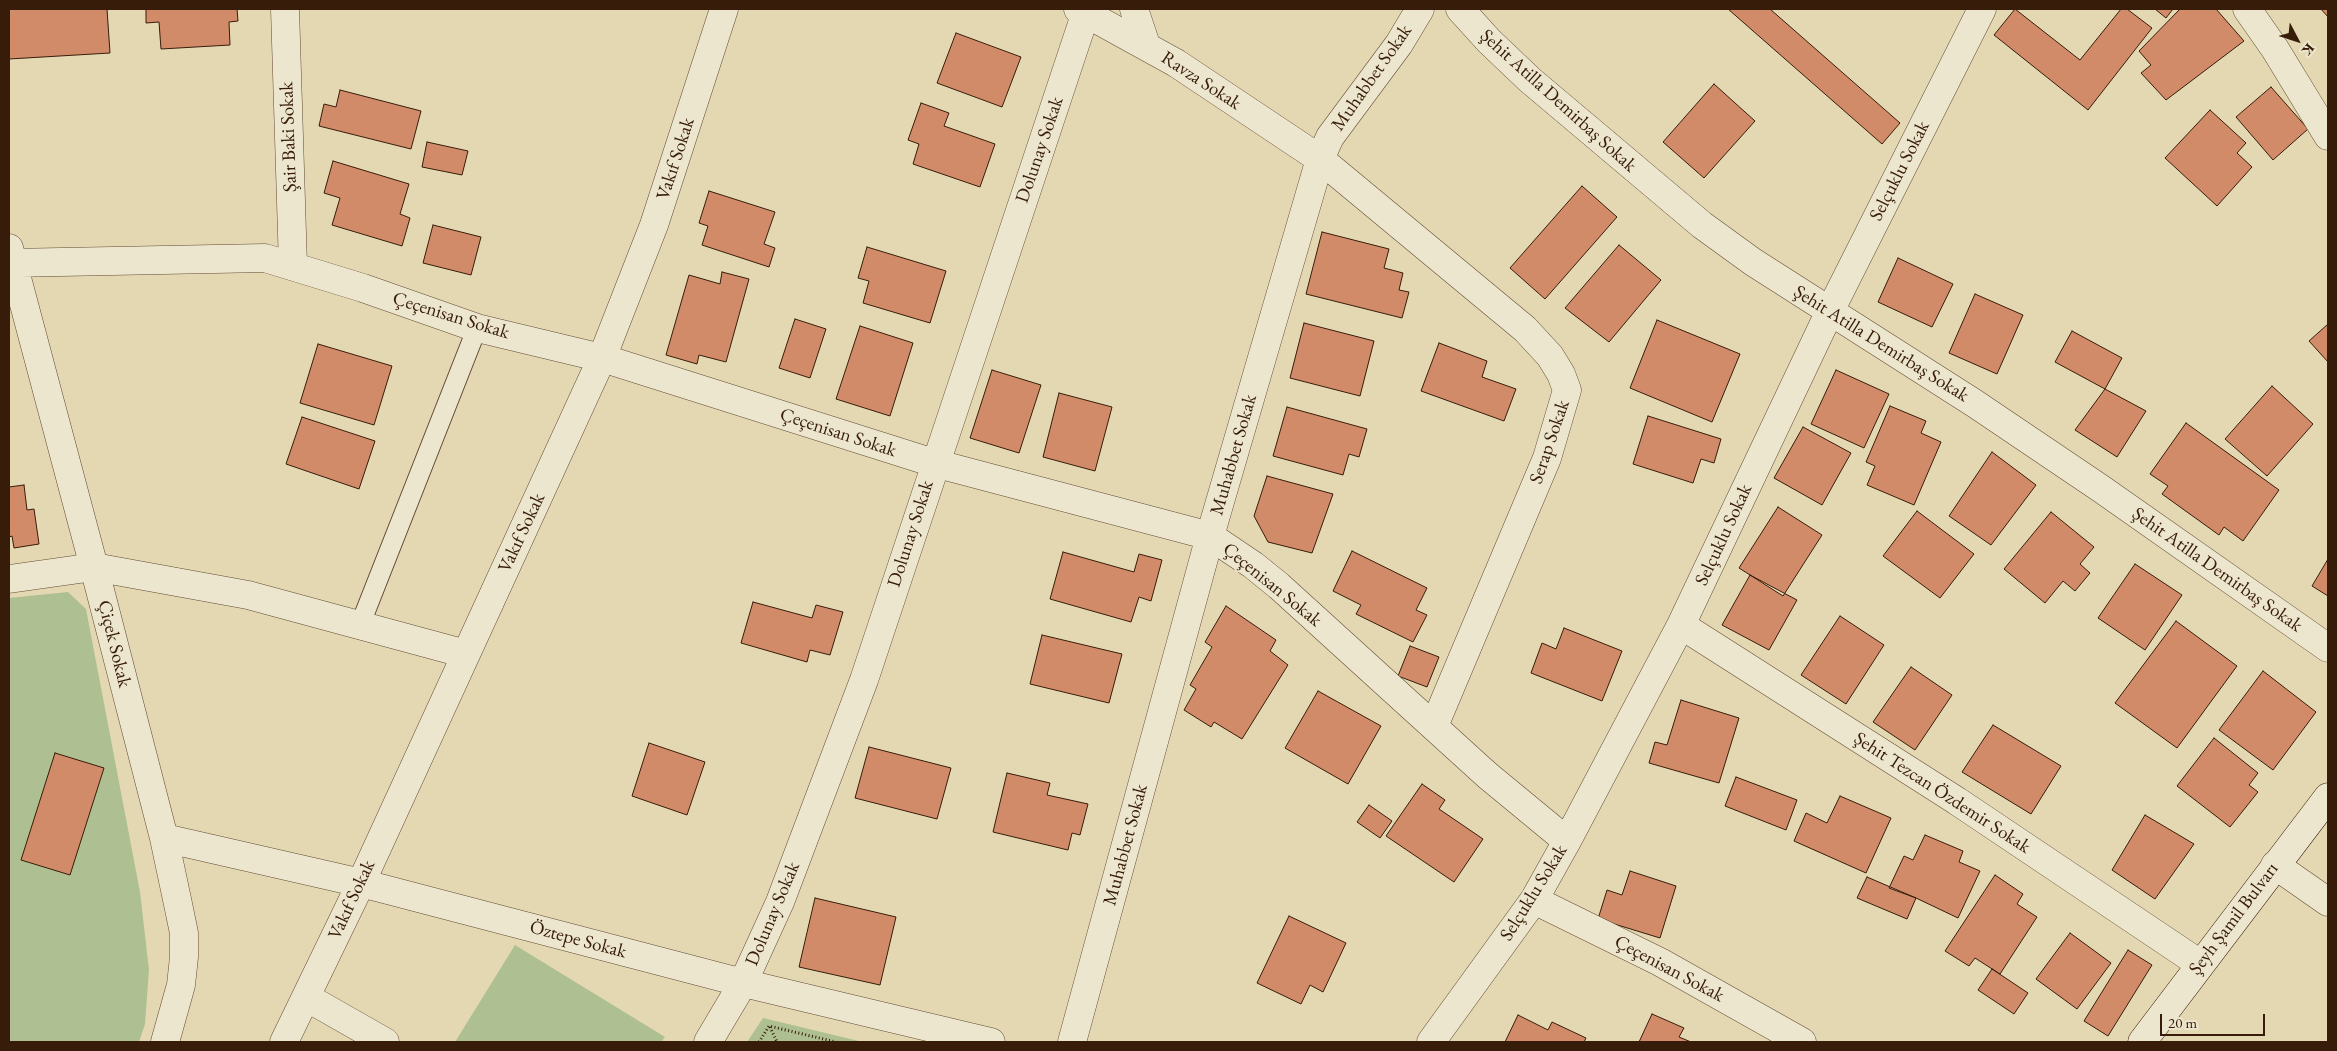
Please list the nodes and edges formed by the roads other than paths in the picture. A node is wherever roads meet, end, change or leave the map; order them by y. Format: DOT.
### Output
graph roads {
  1 [pos="285,9"];
  2 [pos="724,9"];
  3 [pos="1134,9"];
  4 [pos="1420,9"];
  5 [pos="1460,9"];
  6 [pos="1982,9"];
  7 [pos="2247,9"];
  8 [pos="1082,11"];
  9 [pos="1146,45"];
  10 [pos="2328,136"];
  11 [pos="1320,159"];
  12 [pos="10,258"];
  13 [pos="293,266"];
  14 [pos="1830,311"];
  15 [pos="477,328"];
  16 [pos="602,358"];
  17 [pos="934,463"];
  18 [pos="1210,536"];
  19 [pos="94,567"];
  20 [pos="9,579"];
  21 [pos="360,625"];
  22 [pos="1681,625"];
  23 [pos="2328,648"];
  24 [pos="466,654"];
  25 [pos="1434,726"];
  26 [pos="2328,797"];
  27 [pos="164,838"];
  28 [pos="1567,841"];
  29 [pos="2275,865"];
  30 [pos="361,883"];
  31 [pos="1534,900"];
  32 [pos="2328,902"];
  33 [pos="2200,964"];
  34 [pos="743,983"];
  35 [pos="306,997"];
  36 [pos="165,1042"];
  37 [pos="284,1042"];
  38 [pos="385,1042"];
  39 [pos="708,1042"];
  40 [pos="991,1042"];
  41 [pos="1072,1042"];
  42 [pos="1432,1042"];
  43 [pos="1802,1042"];
  44 [pos="2142,1042"];
  1 -- 13 [label="street, Şair Baki Sokak"];
  2 -- 16 [label="street, Vakıf Sokak"];
  3 -- 9 [label="street"];
  4 -- 11 [label="street, Muhabbet Sokak"];
  5 -- 14 [label="street, Şehit Atilla Demirbaş Sokak"];
  6 -- 14 [label="street, Selçuklu Sokak"];
  7 -- 10 [label="street"];
  8 -- 9 [label="street, Ravza Sokak"];
  8 -- 17 [label="street, Dolunay Sokak"];
  9 -- 11 [label="street, Ravza Sokak"];
  11 -- 18 [label="street, Muhabbet Sokak"];
  11 -- 25 [label="street, Serap Sokak"];
  12 -- 13 [label="street, Çeçenisan Sokak"];
  12 -- 19 [label="street, Çiçek Sokak"];
  13 -- 15 [label="street, Çeçenisan Sokak"];
  14 -- 22 [label="street, Selçuklu Sokak"];
  14 -- 23 [label="street, Şehit Atilla Demirbaş Sokak"];
  15 -- 16 [label="street, Çeçenisan Sokak"];
  15 -- 21 [label="lane"];
  16 -- 17 [label="street, Çeçenisan Sokak"];
  16 -- 24 [label="street, Vakıf Sokak"];
  17 -- 18 [label="street, Çeçenisan Sokak"];
  17 -- 34 [label="street, Dolunay Sokak"];
  18 -- 25 [label="street, Çeçenisan Sokak"];
  18 -- 41 [label="street, Muhabbet Sokak"];
  19 -- 20 [label="street"];
  19 -- 21 [label="street"];
  19 -- 27 [label="street, Çiçek Sokak"];
  21 -- 24 [label="street"];
  22 -- 28 [label="street, Selçuklu Sokak"];
  22 -- 33 [label="street, Şehit Tezcan Özdemir Sokak"];
  24 -- 30 [label="street, Vakıf Sokak"];
  25 -- 28 [label="street, Çeçenisan Sokak"];
  26 -- 29 [label="street, Şeyh Şamil Bulvarı"];
  27 -- 30 [label="street, Öztepe Sokak"];
  27 -- 36 [label="street, Çiçek Sokak"];
  28 -- 31 [label="street, Selçuklu Sokak"];
  29 -- 32 [label="street"];
  29 -- 33 [label="street, Şeyh Şamil Bulvarı"];
  30 -- 34 [label="street, Öztepe Sokak"];
  30 -- 35 [label="street, Vakıf Sokak"];
  31 -- 42 [label="street, Selçuklu Sokak"];
  31 -- 43 [label="street, Çeçenisan Sokak"];
  33 -- 44 [label="street, Şeyh Şamil Bulvarı"];
  34 -- 39 [label="street, Dolunay Sokak"];
  34 -- 40 [label="street, Öztepe Sokak"];
  35 -- 37 [label="street, Vakıf Sokak"];
  35 -- 38 [label="street"];
}
